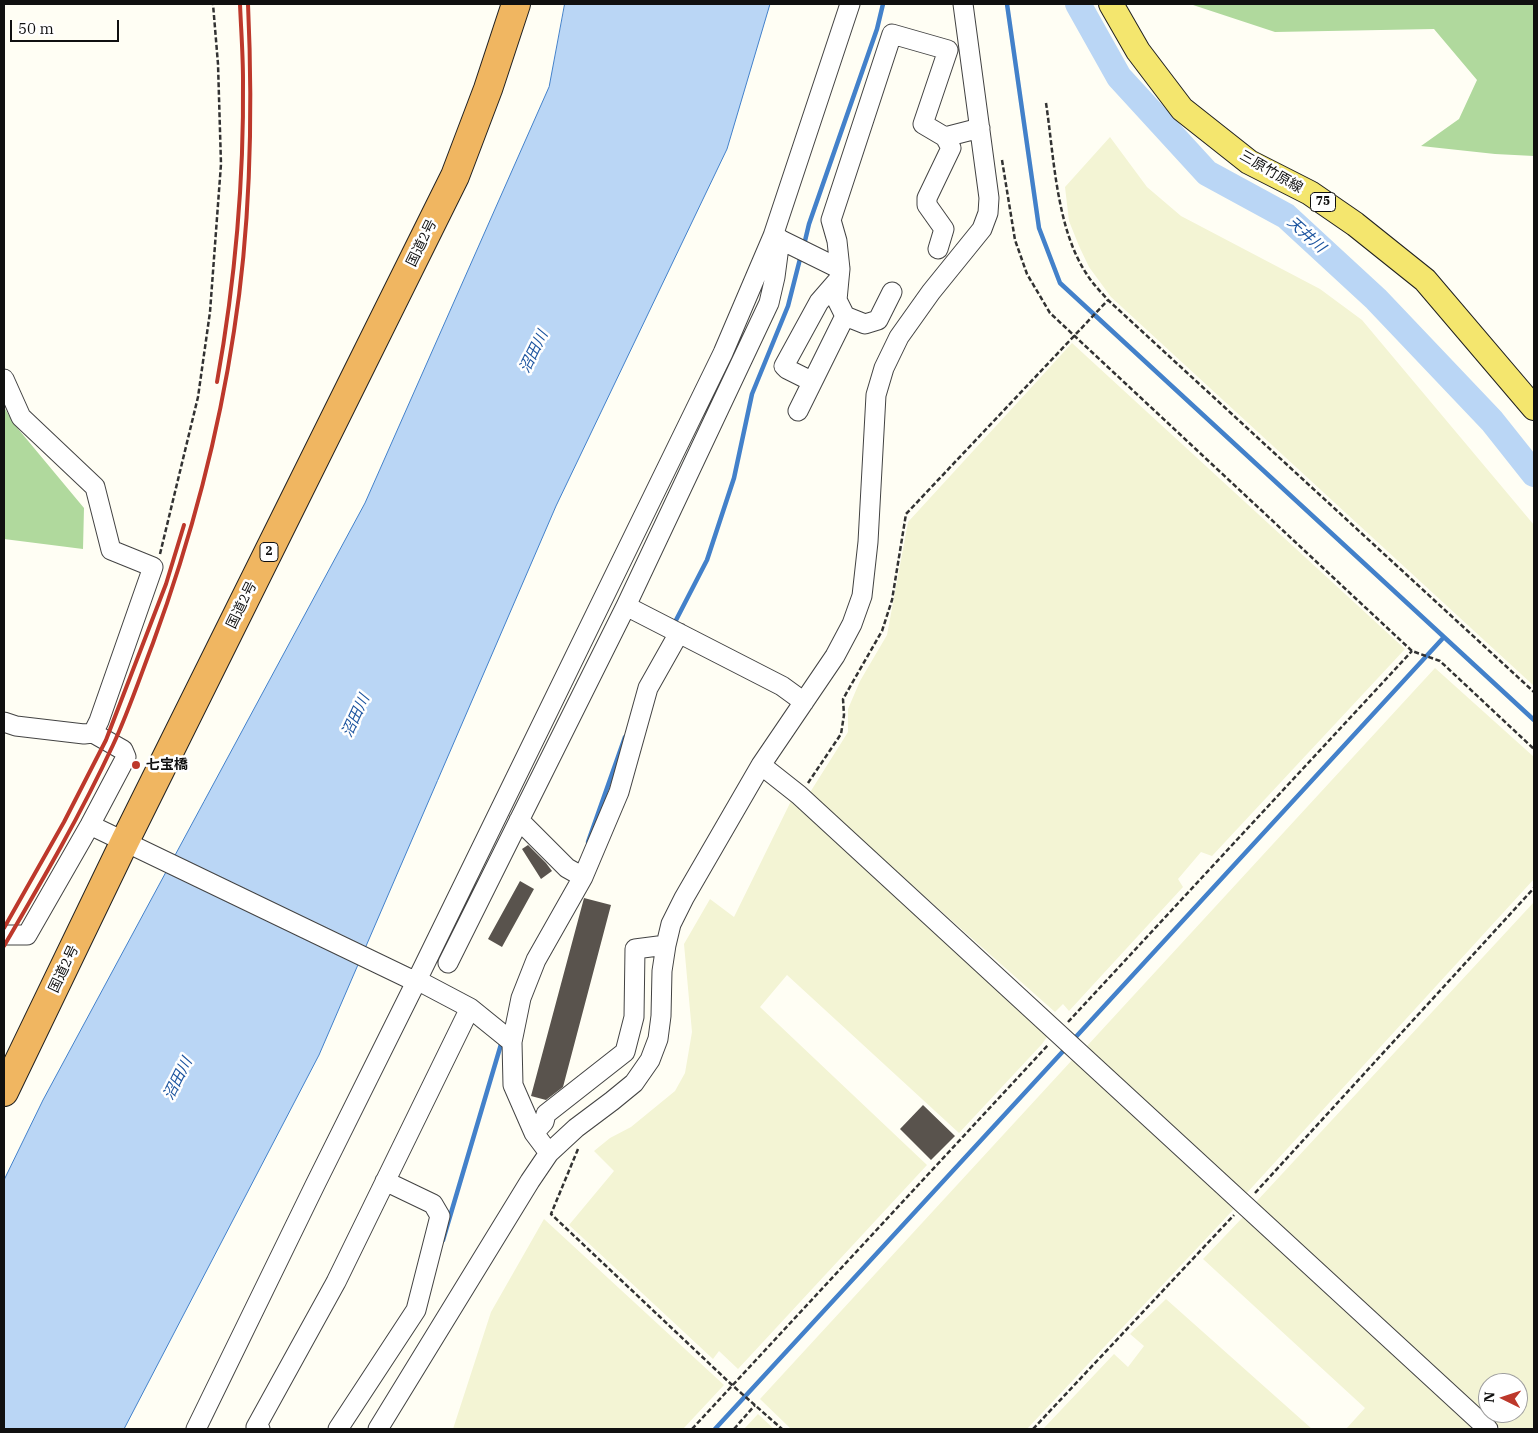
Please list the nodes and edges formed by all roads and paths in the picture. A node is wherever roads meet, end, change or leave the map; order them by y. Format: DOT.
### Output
graph roads {
  1 [pos="214,4"];
  2 [pos="516,4"];
  3 [pos="850,4"];
  4 [pos="964,4"];
  5 [pos="1111,4"];
  6 [pos="1046,103"];
  7 [pos="980,128"];
  8 [pos="945,137"];
  9 [pos="1001,155"];
  10 [pos="776,238"];
  11 [pos="938,249"];
  12 [pos="840,274"];
  13 [pos="892,292"];
  14 [pos="1108,300"];
  15 [pos="844,316"];
  16 [pos="1074,334"];
  17 [pos="4,379"];
  18 [pos="811,381"];
  19 [pos="1534,408"];
  20 [pos="798,411"];
  21 [pos="153,567"];
  22 [pos="626,606"];
  23 [pos="679,633"];
  24 [pos="1412,651"];
  25 [pos="1534,692"];
  26 [pos="804,702"];
  27 [pos="4,722"];
  28 [pos="93,733"];
  29 [pos="1534,749"];
  30 [pos="761,765"];
  31 [pos="800,795"];
  32 [pos="519,820"];
  33 [pos="90,825"];
  34 [pos="135,845"];
  35 [pos="583,877"];
  36 [pos="1534,888"];
  37 [pos="4,935"];
  38 [pos="666,945"];
  39 [pos="448,963"];
  40 [pos="413,979"];
  41 [pos="470,1008"];
  42 [pos="1059,1033"];
  43 [pos="512,1042"];
  44 [pos="4,1092"];
  45 [pos="576,1128"];
  46 [pos="534,1133"];
  47 [pos="549,1154"];
  48 [pos="385,1181"];
  49 [pos="1245,1204"];
  50 [pos="732,1385"];
  51 [pos="755,1405"];
  52 [pos="196,1429"];
  53 [pos="260,1429"];
  54 [pos="338,1429"];
  55 [pos="378,1429"];
  56 [pos="692,1429"];
  57 [pos="734,1429"];
  58 [pos="782,1429"];
  59 [pos="1033,1429"];
  60 [pos="1488,1429"];
  1 -- 21 [label="path"];
  2 -- 34 [label="highway, 国道2号 / 2"];
  3 -- 10 [label="street"];
  4 -- 7 [label="street"];
  5 -- 19 [label="main road, 三原竹原線 / 75"];
  6 -- 14 [label="path"];
  7 -- 8 [label="street"];
  7 -- 26 [label="street"];
  8 -- 11 [label="street"];
  8 -- 12 [label="street"];
  9 -- 16 [label="path"];
  10 -- 12 [label="street"];
  10 -- 22 [label="street"];
  10 -- 40 [label="street"];
  12 -- 15 [label="street"];
  12 -- 18 [label="street"];
  13 -- 15 [label="street"];
  14 -- 16 [label="path"];
  14 -- 25 [label="path"];
  15 -- 18 [label="street"];
  16 -- 24 [label="path"];
  16 -- 31 [label="path"];
  17 -- 21 [label="street"];
  18 -- 20 [label="street"];
  21 -- 28 [label="street"];
  22 -- 23 [label="street"];
  22 -- 32 [label="street"];
  23 -- 26 [label="street"];
  23 -- 35 [label="street"];
  24 -- 29 [label="path"];
  24 -- 42 [label="path"];
  26 -- 30 [label="street"];
  27 -- 28 [label="street"];
  28 -- 33 [label="street"];
  30 -- 31 [label="street"];
  30 -- 38 [label="street"];
  31 -- 42 [label="street"];
  32 -- 35 [label="street"];
  32 -- 39 [label="street"];
  33 -- 34 [label="street"];
  33 -- 37 [label="street"];
  34 -- 40 [label="street"];
  34 -- 44 [label="highway, 国道2号 / 2"];
  35 -- 43 [label="street"];
  36 -- 49 [label="path"];
  38 -- 45 [label="street"];
  38 -- 46 [label="street"];
  40 -- 41 [label="street"];
  40 -- 52 [label="street"];
  41 -- 43 [label="street"];
  41 -- 48 [label="street"];
  42 -- 49 [label="street"];
  42 -- 50 [label="path"];
  43 -- 46 [label="street"];
  45 -- 47 [label="street"];
  45 -- 50 [label="path"];
  46 -- 47 [label="street"];
  47 -- 55 [label="street"];
  48 -- 53 [label="street"];
  48 -- 54 [label="street"];
  49 -- 59 [label="path"];
  49 -- 60 [label="street"];
  50 -- 51 [label="path"];
  50 -- 56 [label="path"];
  51 -- 57 [label="path"];
  51 -- 58 [label="path"];
}
